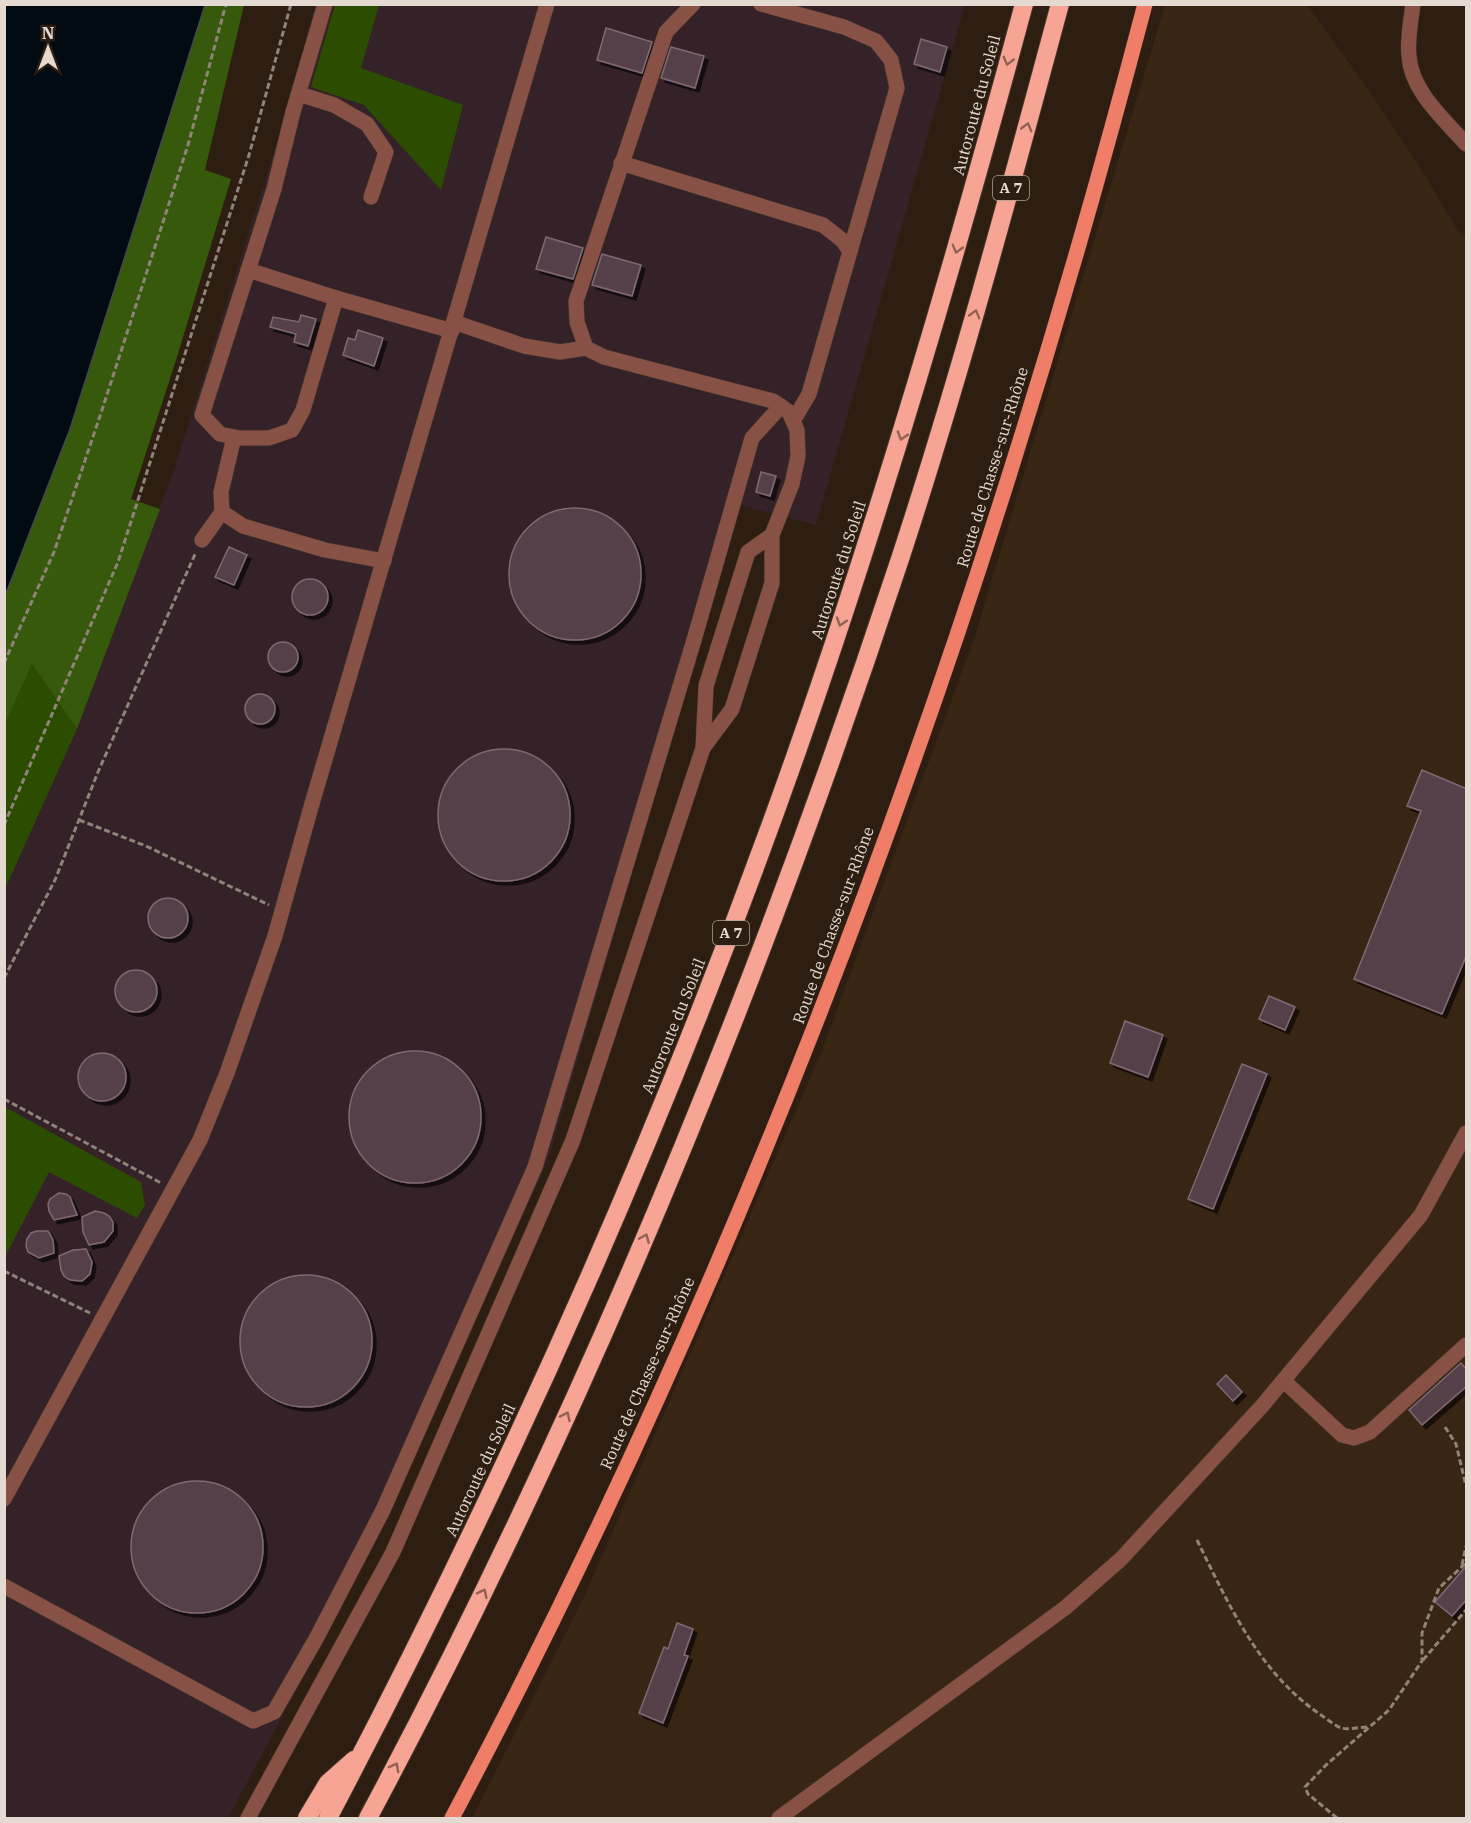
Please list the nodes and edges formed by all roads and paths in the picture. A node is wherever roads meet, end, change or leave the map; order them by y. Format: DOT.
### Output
graph roads {
  1 [pos="226,4"];
  2 [pos="291,4"];
  3 [pos="325,4"];
  4 [pos="547,4"];
  5 [pos="693,4"];
  6 [pos="761,4"];
  7 [pos="1024,4"];
  8 [pos="1060,4"];
  9 [pos="1145,4"];
  10 [pos="1413,4"];
  11 [pos="299,94"];
  12 [pos="1467,144"];
  13 [pos="621,163"];
  14 [pos="371,197"];
  15 [pos="850,251"];
  16 [pos="248,270"];
  17 [pos="336,298"];
  18 [pos="453,327"];
  19 [pos="586,348"];
  20 [pos="781,406"];
  21 [pos="793,421"];
  22 [pos="234,437"];
  23 [pos="222,512"];
  24 [pos="772,535"];
  25 [pos="202,540"];
  26 [pos="384,561"];
  27 [pos="4,663"];
  28 [pos="703,748"];
  29 [pos="79,820"];
  30 [pos="4,825"];
  31 [pos="282,911"];
  32 [pos="4,978"];
  33 [pos="4,1100"];
  34 [pos="1467,1133"];
  35 [pos="173,1189"];
  36 [pos="4,1271"];
  37 [pos="102,1320"];
  38 [pos="1467,1345"];
  39 [pos="1284,1381"];
  40 [pos="1445,1427"];
  41 [pos="1467,1486"];
  42 [pos="4,1499"];
  43 [pos="1197,1540"];
  44 [pos="1467,1546"];
  45 [pos="1467,1563"];
  46 [pos="1462,1565"];
  47 [pos="4,1586"];
  48 [pos="1467,1610"];
  49 [pos="1422,1661"];
  50 [pos="1370,1727"];
  51 [pos="362,1754"];
  52 [pos="248,1818"];
  53 [pos="307,1818"];
  54 [pos="328,1818"];
  55 [pos="368,1818"];
  56 [pos="452,1818"];
  57 [pos="779,1818"];
  58 [pos="1336,1818"];
  1 -- 27 [label="path"];
  2 -- 30 [label="path"];
  3 -- 11 [label="street"];
  4 -- 18 [label="street"];
  5 -- 13 [label="street"];
  6 -- 15 [label="street"];
  7 -- 51 [label="highway, Autoroute du Soleil / A 7, one-way"];
  55 -- 8 [label="highway, A 7, one-way"];
  9 -- 56 [label="main road, Route de Chasse-sur-Rhône"];
  10 -- 12 [label="street"];
  11 -- 14 [label="street"];
  11 -- 16 [label="street"];
  13 -- 15 [label="street"];
  13 -- 19 [label="street"];
  15 -- 21 [label="street"];
  16 -- 17 [label="street"];
  16 -- 22 [label="street"];
  17 -- 18 [label="street"];
  17 -- 22 [label="street"];
  18 -- 19 [label="street"];
  18 -- 26 [label="street"];
  19 -- 20 [label="street"];
  20 -- 21 [label="street"];
  20 -- 47 [label="street"];
  21 -- 24 [label="street"];
  22 -- 23 [label="street"];
  23 -- 25 [label="street"];
  23 -- 26 [label="street"];
  24 -- 28 [label="street"];
  24 -- 28 [label="street"];
  25 -- 29 [label="path"];
  26 -- 31 [label="street"];
  28 -- 52 [label="street"];
  29 -- 31 [label="path"];
  29 -- 32 [label="path"];
  31 -- 35 [label="street"];
  33 -- 35 [label="path"];
  34 -- 39 [label="street"];
  35 -- 37 [label="street"];
  36 -- 37 [label="path"];
  37 -- 42 [label="street"];
  38 -- 39 [label="street"];
  39 -- 57 [label="street"];
  40 -- 41 [label="path"];
  43 -- 50 [label="path"];
  44 -- 46 [label="path"];
  45 -- 46 [label="path"];
  46 -- 49 [label="path"];
  48 -- 49 [label="path"];
  49 -- 50 [label="path"];
  50 -- 58 [label="path"];
  51 -- 53 [label="highway"];
  51 -- 54 [label="highway, Autoroute du Soleil / A 7"];
}
